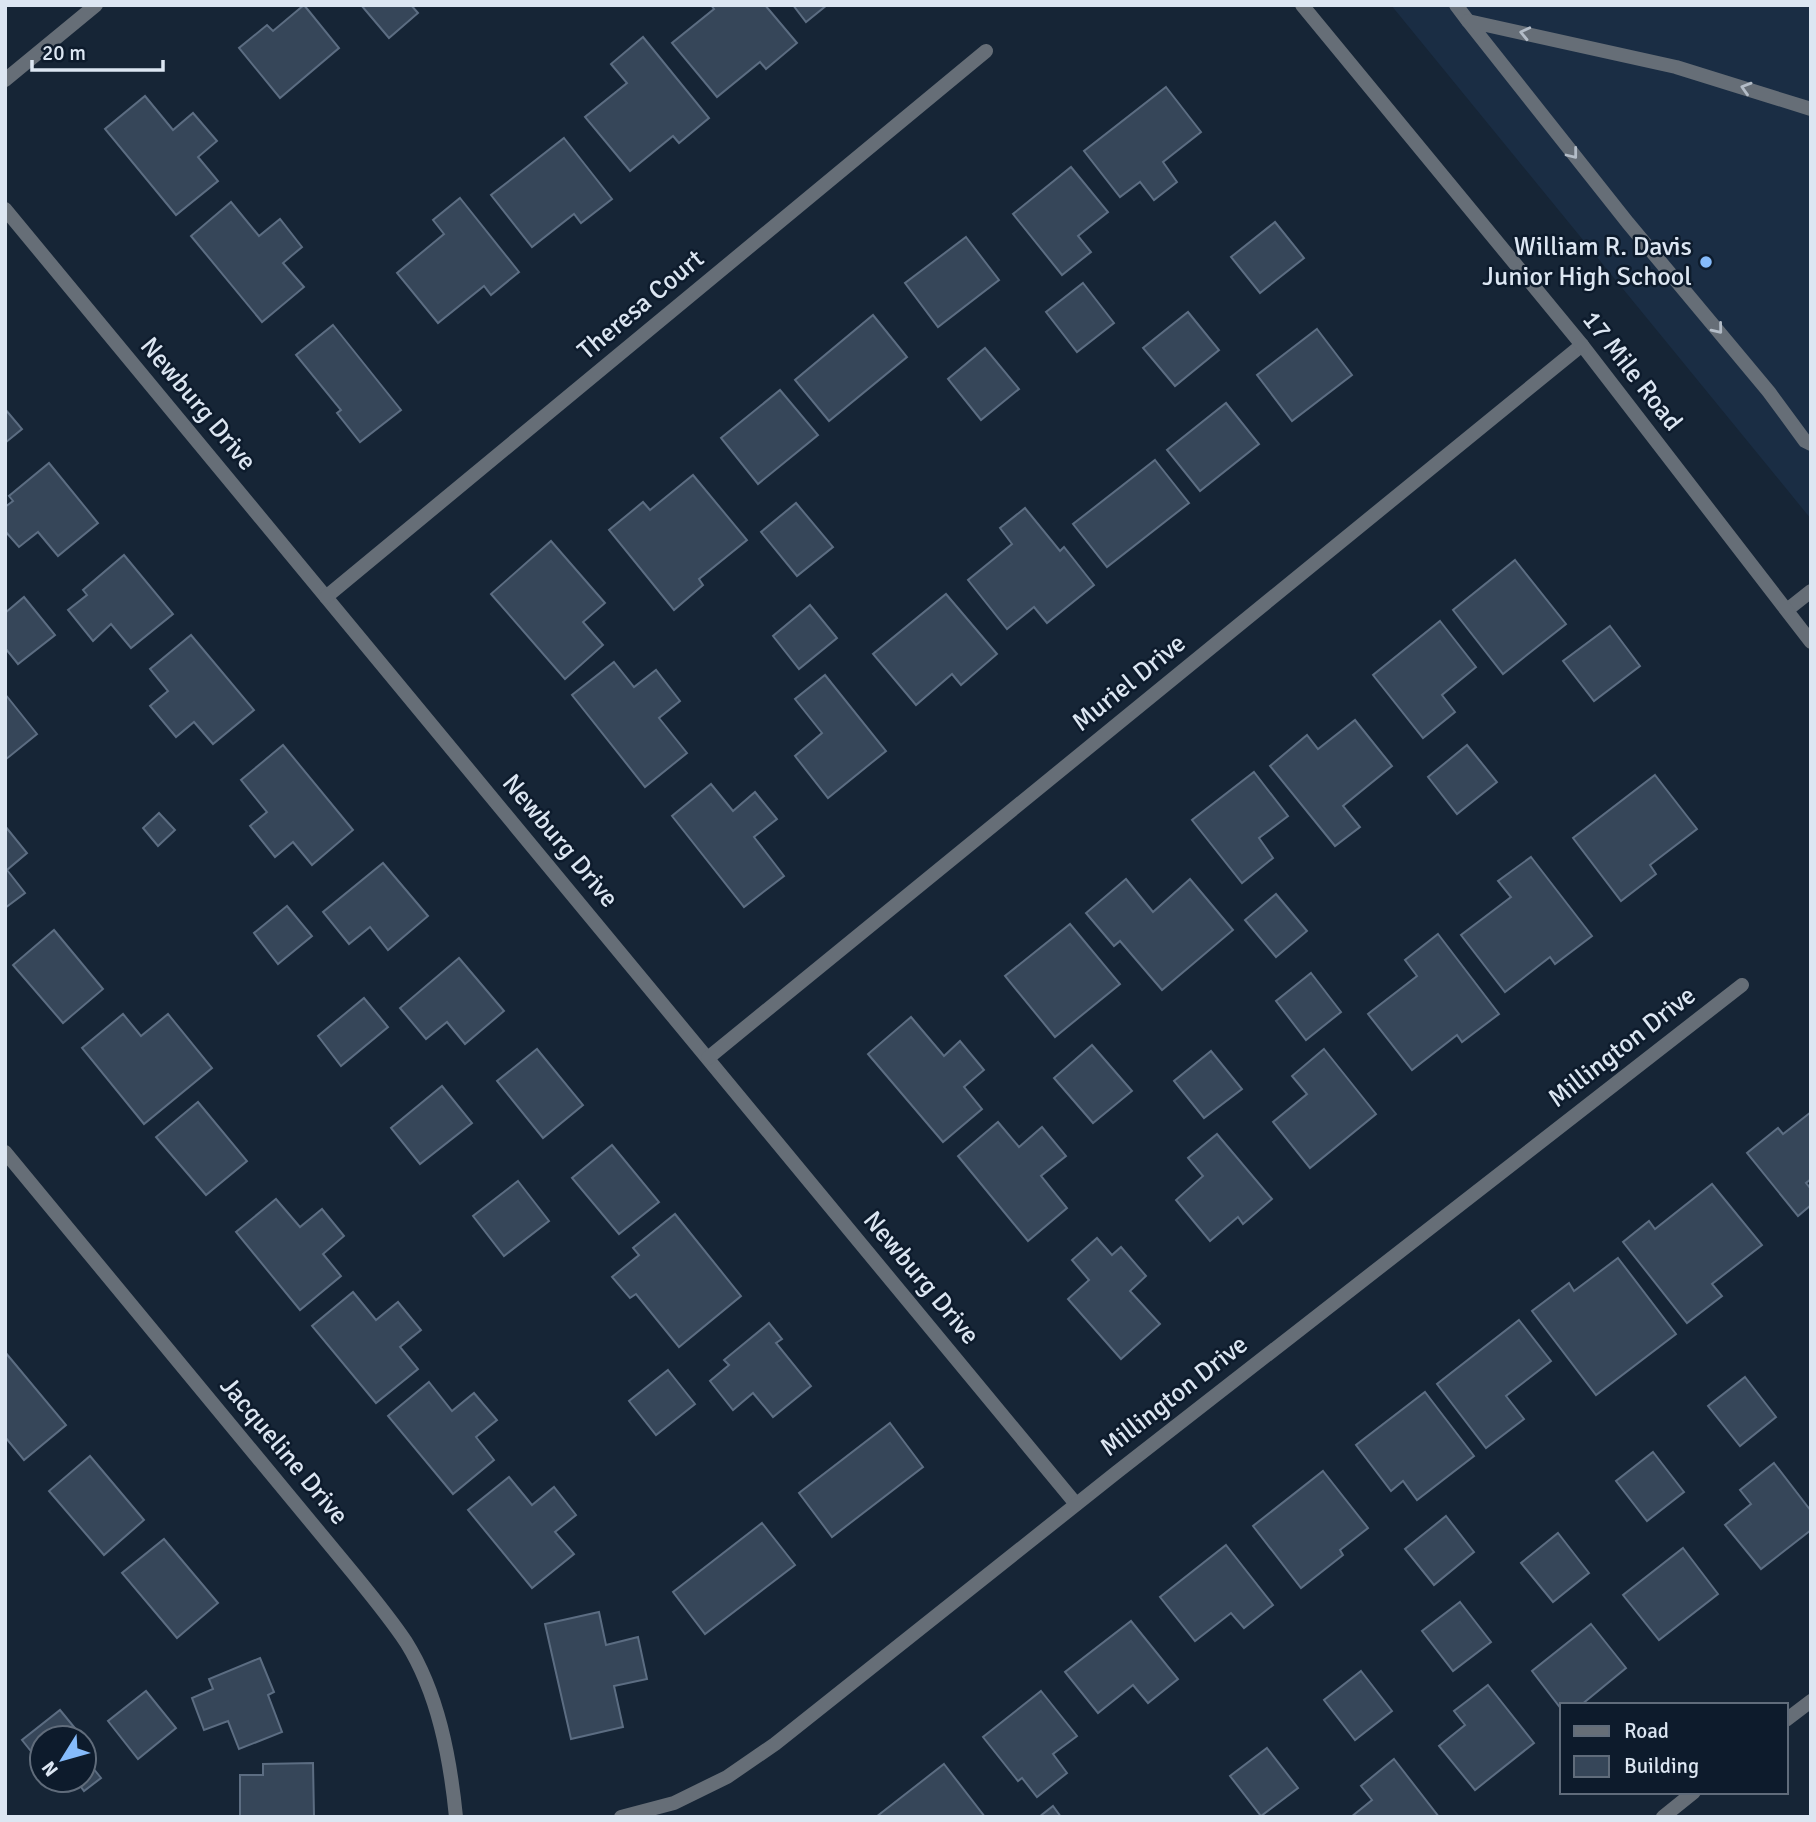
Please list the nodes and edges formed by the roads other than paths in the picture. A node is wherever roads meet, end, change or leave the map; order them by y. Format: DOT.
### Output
graph roads {
  1 [pos="96,5"];
  2 [pos="1302,5"];
  3 [pos="1456,5"];
  4 [pos="1468,20"];
  5 [pos="986,51"];
  6 [pos="5,80"];
  7 [pos="1811,109"];
  8 [pos="5,209"];
  9 [pos="1581,345"];
  10 [pos="1811,444"];
  11 [pos="1811,591"];
  12 [pos="326,597"];
  13 [pos="1787,610"];
  14 [pos="1811,642"];
  15 [pos="1742,985"];
  16 [pos="708,1058"];
  17 [pos="5,1152"];
  18 [pos="1076,1504"];
  19 [pos="1809,1706"];
  20 [pos="1788,1719"];
  21 [pos="1692,1794"];
  22 [pos="456,1817"];
  23 [pos="621,1817"];
  24 [pos="1663,1817"];
  1 -- 6 [label="street"];
  2 -- 9 [label="street, 17 Mile Road"];
  3 -- 4 [label="street"];
  7 -- 4 [label="street, one-way"];
  4 -- 10 [label="street, one-way"];
  5 -- 12 [label="street, Theresa Court"];
  8 -- 12 [label="street, Newburg Drive"];
  9 -- 13 [label="street, 17 Mile Road"];
  9 -- 16 [label="street, Muriel Drive"];
  11 -- 13 [label="street"];
  12 -- 16 [label="street, Newburg Drive"];
  13 -- 14 [label="street, 17 Mile Road"];
  15 -- 18 [label="street, Millington Drive"];
  16 -- 18 [label="street, Newburg Drive"];
  17 -- 22 [label="street, Jacqueline Drive"];
  18 -- 23 [label="street, Millington Drive"];
  19 -- 20 [label="street"];
  21 -- 24 [label="street"];
}
